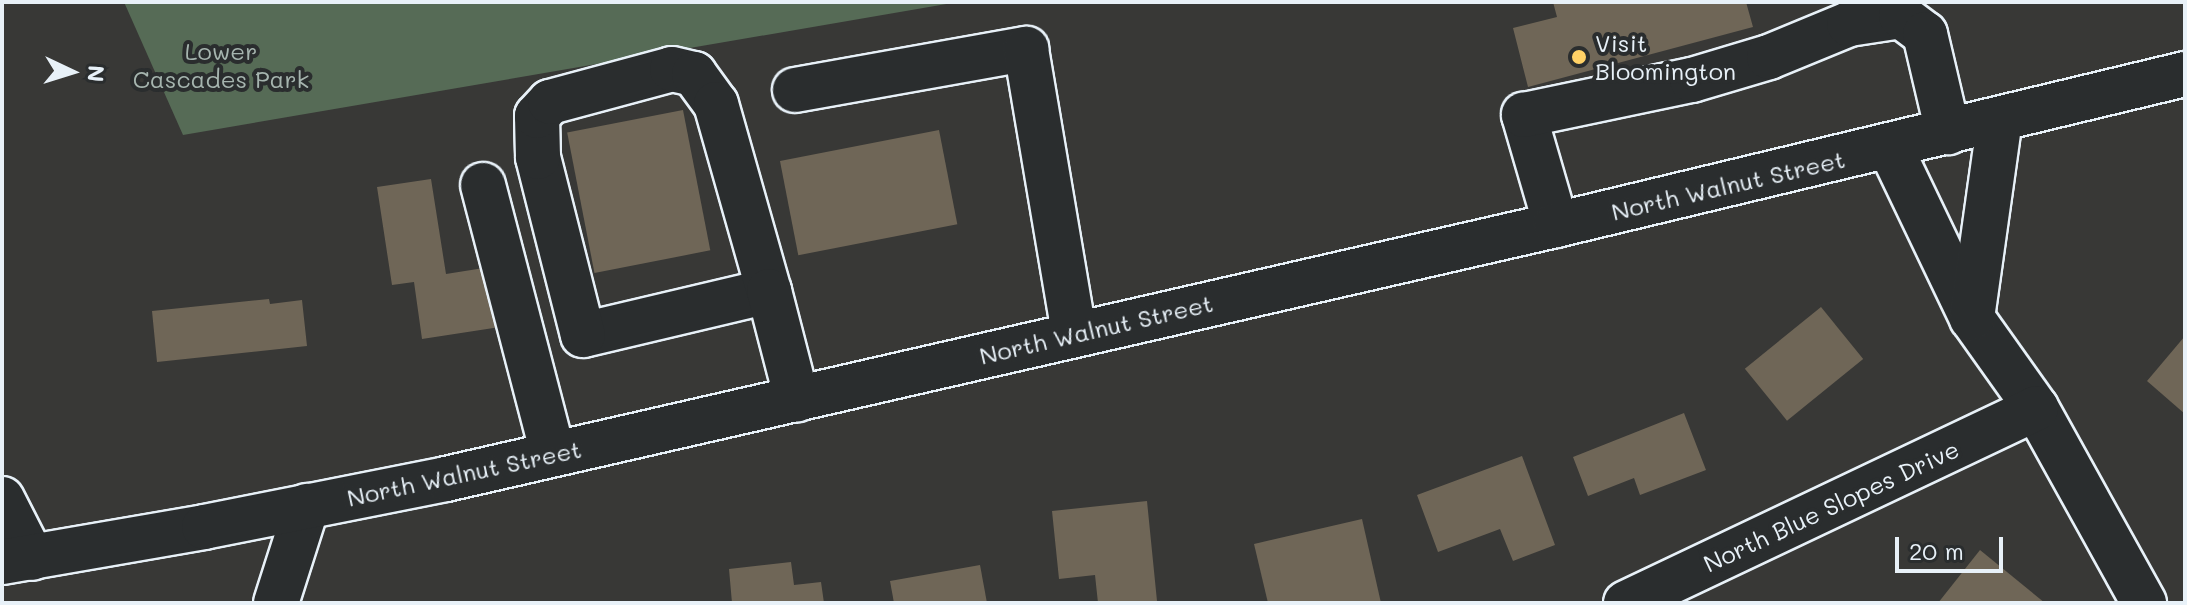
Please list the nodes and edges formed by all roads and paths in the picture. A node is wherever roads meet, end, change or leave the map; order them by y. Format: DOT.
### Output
graph roads {
  1 [pos="2185,74"];
  2 [pos="795,90"];
  3 [pos="2000,119"];
  4 [pos="1948,132"];
  5 [pos="1890,147"];
  6 [pos="483,185"];
  7 [pos="1556,225"];
  8 [pos="769,291"];
  9 [pos="1972,318"];
  10 [pos="1074,334"];
  11 [pos="797,399"];
  12 [pos="2036,408"];
  13 [pos="553,454"];
  14 [pos="2,499"];
  15 [pos="307,506"];
  16 [pos="17,560"];
  17 [pos="276,603"];
  18 [pos="1626,603"];
  19 [pos="2144,603"];
  1 -- 3 [label="main road, North Walnut Street"];
  2 -- 10 [label="main road"];
  3 -- 4 [label="main road, North Walnut Street"];
  3 -- 9 [label="main road"];
  4 -- 5 [label="main road, North Walnut Street"];
  4 -- 7 [label="main road"];
  5 -- 7 [label="main road, North Walnut Street"];
  5 -- 9 [label="main road"];
  6 -- 13 [label="main road"];
  7 -- 10 [label="main road, North Walnut Street"];
  8 -- 8 [label="main road"];
  8 -- 11 [label="main road"];
  9 -- 12 [label="main road"];
  10 -- 11 [label="main road, North Walnut Street"];
  11 -- 13 [label="main road, North Walnut Street"];
  12 -- 18 [label="main road, North Blue Slopes Drive"];
  12 -- 19 [label="main road"];
  13 -- 15 [label="main road, North Walnut Street"];
  14 -- 16 [label="main road"];
  15 -- 16 [label="main road, North Walnut Street"];
  15 -- 17 [label="main road"];
}
